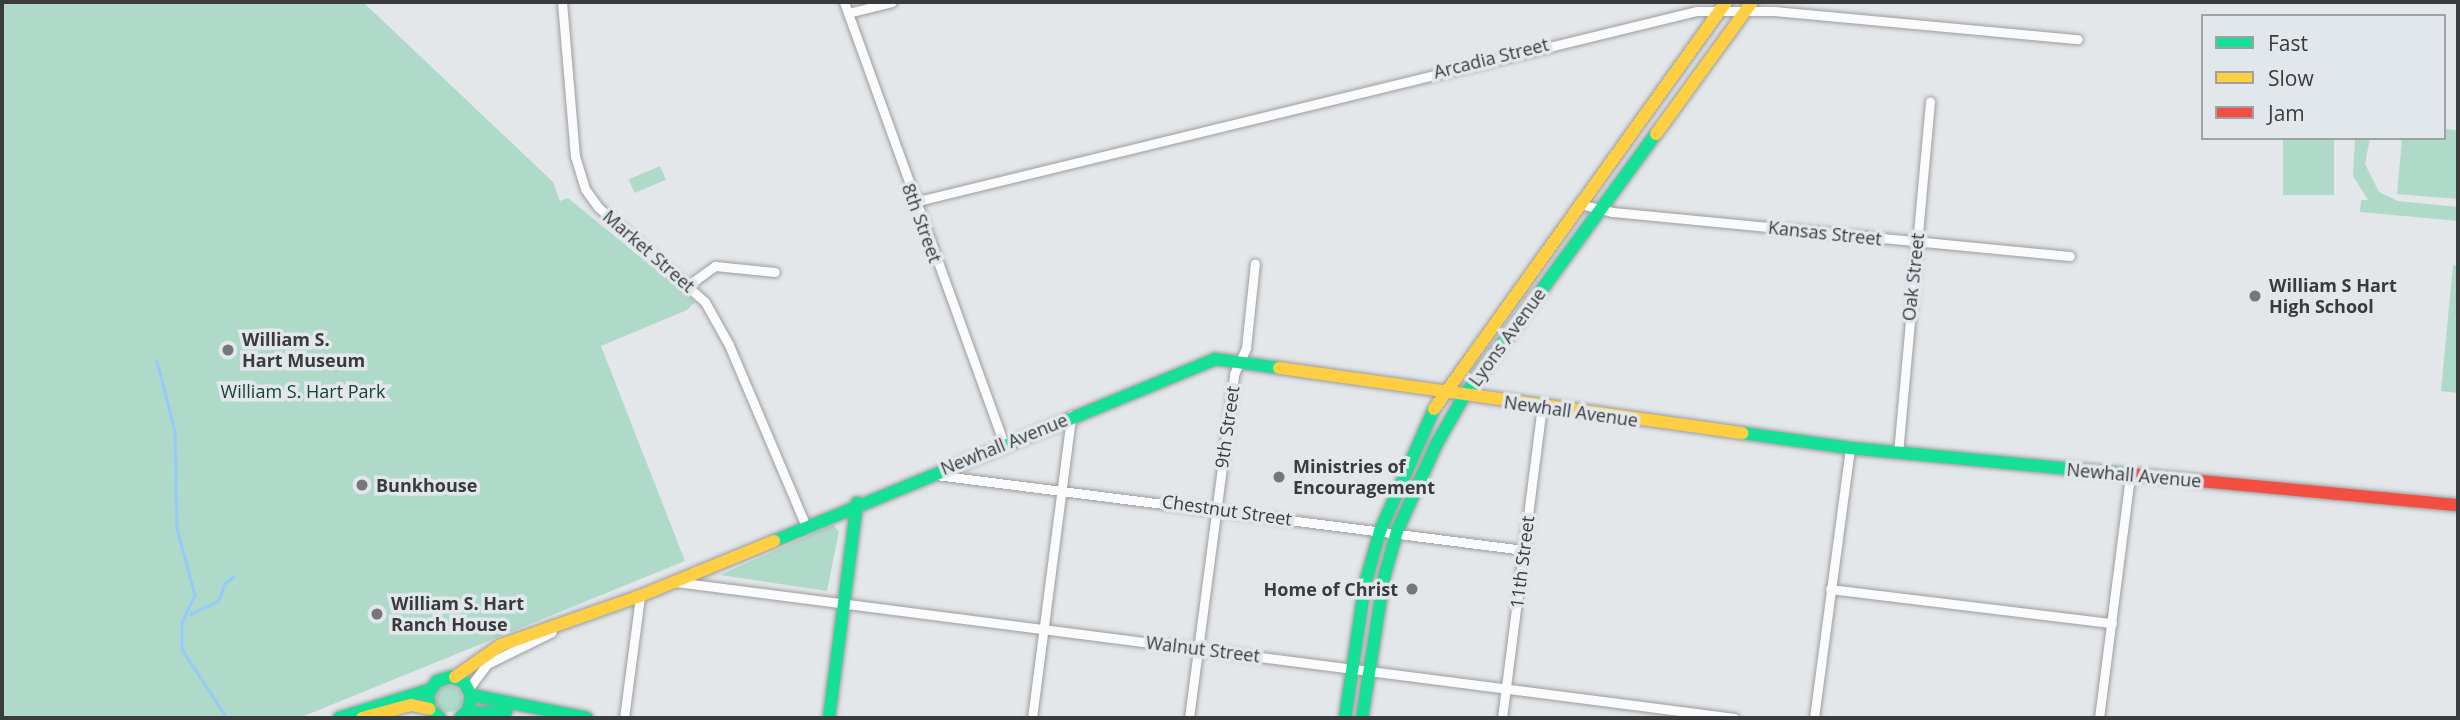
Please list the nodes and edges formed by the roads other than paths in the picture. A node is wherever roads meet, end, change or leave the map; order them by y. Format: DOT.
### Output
graph roads {
  1 [pos="562,2"];
  2 [pos="845,2"];
  3 [pos="892,2"];
  4 [pos="1750,5"];
  5 [pos="1722,6"];
  6 [pos="848,13"];
  7 [pos="2078,39"];
  8 [pos="1930,101"];
  9 [pos="914,202"];
  10 [pos="1580,204"];
  11 [pos="1601,209"];
  12 [pos="1917,242"];
  13 [pos="2070,256"];
  14 [pos="1255,263"];
  15 [pos="775,272"];
  16 [pos="690,284"];
  17 [pos="1240,361"];
  18 [pos="1445,392"];
  19 [pos="1464,396"];
  20 [pos="1542,407"];
  21 [pos="1071,416"];
  22 [pos="1004,443"];
  23 [pos="1850,448"];
  24 [pos="1898,453"];
  25 [pos="930,474"];
  26 [pos="2130,475"];
  27 [pos="1063,489"];
  28 [pos="857,503"];
  29 [pos="2458,505"];
  30 [pos="1216,509"];
  31 [pos="804,524"];
  32 [pos="1380,531"];
  33 [pos="1397,531"];
  34 [pos="1524,550"];
  35 [pos="671,582"];
  36 [pos="1830,589"];
  37 [pos="640,596"];
  38 [pos="844,602"];
  39 [pos="567,623"];
  40 [pos="2112,623"];
  41 [pos="1043,630"];
  42 [pos="1199,649"];
  43 [pos="1352,670"];
  44 [pos="1368,672"];
  45 [pos="455,677"];
  46 [pos="429,690"];
  47 [pos="1506,690"];
  48 [pos="470,691"];
  49 [pos="537,711"];
  50 [pos="435,713"];
  51 [pos="1658,713"];
  52 [pos="463,716"];
  53 [pos="339,718"];
  54 [pos="362,718"];
  55 [pos="587,718"];
  56 [pos="624,718"];
  57 [pos="829,718"];
  58 [pos="1032,718"];
  59 [pos="1189,718"];
  60 [pos="1345,718"];
  61 [pos="1362,718"];
  62 [pos="1502,718"];
  63 [pos="1734,718"];
  64 [pos="1814,718"];
  65 [pos="2099,718"];
  1 -- 16 [label="street, Market Street"];
  2 -- 6 [label="street, 8th Street"];
  3 -- 6 [label="street"];
  4 -- 5 [label="street, Arcadia Street"];
  4 -- 7 [label="street, Arcadia Street"];
  4 -- 11 [label="street, Lyons Avenue"];
  5 -- 9 [label="street, Arcadia Street"];
  5 -- 10 [label="street, Lyons Avenue"];
  6 -- 9 [label="street, 8th Street"];
  8 -- 12 [label="street, Oak Street"];
  9 -- 22 [label="street, 8th Street"];
  10 -- 11 [label="street, Kansas Street"];
  10 -- 18 [label="street, Lyons Avenue"];
  11 -- 12 [label="street, Kansas Street"];
  11 -- 19 [label="street, Lyons Avenue"];
  12 -- 13 [label="street, Kansas Street"];
  12 -- 24 [label="street, Oak Street"];
  14 -- 17 [label="street, 9th Street"];
  15 -- 16 [label="street"];
  16 -- 31 [label="street, Market Street"];
  17 -- 18 [label="street, Newhall Avenue"];
  17 -- 21 [label="street, Newhall Avenue"];
  17 -- 30 [label="street, 9th Street"];
  18 -- 19 [label="street, Newhall Avenue"];
  18 -- 32 [label="street, Lyons Avenue"];
  19 -- 20 [label="street, Newhall Avenue"];
  19 -- 33 [label="street, Lyons Avenue"];
  20 -- 23 [label="street, Newhall Avenue"];
  20 -- 34 [label="street, 11th Street"];
  21 -- 22 [label="street, Newhall Avenue"];
  21 -- 27 [label="street"];
  22 -- 25 [label="street, Newhall Avenue"];
  23 -- 24 [label="street, Newhall Avenue"];
  23 -- 36 [label="street"];
  24 -- 26 [label="street, Newhall Avenue"];
  25 -- 27 [label="street, Chestnut Street"];
  25 -- 28 [label="street, Newhall Avenue"];
  26 -- 29 [label="street, Newhall Avenue"];
  26 -- 40 [label="street"];
  27 -- 30 [label="street, Chestnut Street"];
  27 -- 41 [label="street"];
  28 -- 31 [label="street, Newhall Avenue"];
  28 -- 38 [label="street"];
  30 -- 32 [label="street, Chestnut Street"];
  30 -- 42 [label="street, 9th Street"];
  31 -- 35 [label="street, Newhall Avenue"];
  32 -- 33 [label="street, Chestnut Street"];
  32 -- 43 [label="street, Lyons Avenue"];
  33 -- 34 [label="street, Chestnut Street"];
  33 -- 44 [label="street, Lyons Avenue"];
  34 -- 47 [label="street, 11th Street"];
  35 -- 37 [label="street, Newhall Avenue"];
  35 -- 38 [label="street, Walnut Street"];
  36 -- 40 [label="street"];
  36 -- 64 [label="street"];
  37 -- 39 [label="street, Newhall Avenue"];
  37 -- 56 [label="street"];
  38 -- 41 [label="street, Walnut Street"];
  38 -- 57 [label="street"];
  39 -- 45 [label="street, Newhall Avenue"];
  39 -- 48 [label="street, Newhall Avenue"];
  40 -- 65 [label="street"];
  41 -- 42 [label="street, Walnut Street"];
  41 -- 58 [label="street"];
  42 -- 43 [label="street, Walnut Street"];
  42 -- 59 [label="street, 9th Street"];
  43 -- 44 [label="street, Walnut Street"];
  43 -- 60 [label="street, Lyons Avenue"];
  44 -- 47 [label="street, Walnut Street"];
  44 -- 61 [label="street, Lyons Avenue"];
  45 -- 46 [label="street, Newhall Avenue"];
  45 -- 48 [label="street"];
  46 -- 50 [label="street"];
  46 -- 53 [label="street"];
  47 -- 51 [label="street, Walnut Street"];
  47 -- 62 [label="street, 11th Street"];
  48 -- 49 [label="street"];
  48 -- 52 [label="street"];
  49 -- 52 [label="street"];
  49 -- 55 [label="street"];
  50 -- 54 [label="street"];
  51 -- 63 [label="street, Walnut Street"];
}
